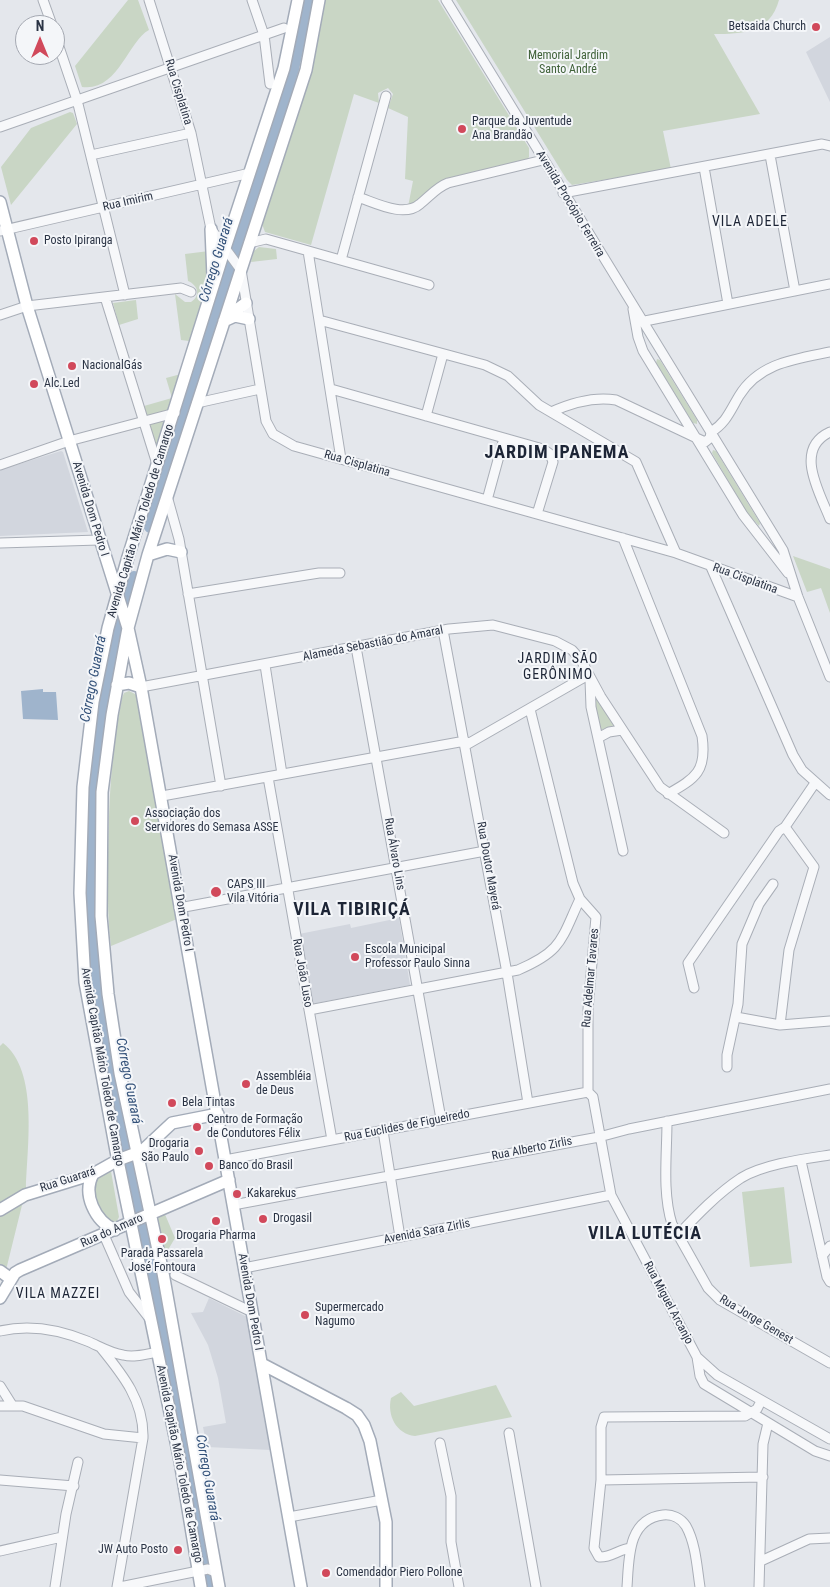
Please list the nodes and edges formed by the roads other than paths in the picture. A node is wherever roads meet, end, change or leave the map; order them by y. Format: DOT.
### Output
graph roads {
  1 [pos="43,0"];
  2 [pos="148,0"];
  3 [pos="252,0"];
  4 [pos="298,0"];
  5 [pos="319,0"];
  6 [pos="446,0"];
  7 [pos="48,15"];
  8 [pos="284,28"];
  9 [pos="264,35"];
  10 [pos="65,65"];
  11 [pos="171,67"];
  12 [pos="270,84"];
  13 [pos="386,96"];
  14 [pos="77,100"];
  15 [pos="0,127"];
  16 [pos="191,134"];
  17 [pos="830,146"];
  18 [pos="91,155"];
  19 [pos="770,155"];
  20 [pos="543,160"];
  21 [pos="704,168"];
  22 [pos="250,173"];
  23 [pos="201,185"];
  24 [pos="563,194"];
  25 [pos="358,197"];
  26 [pos="0,202"];
  27 [pos="104,207"];
  28 [pos="255,226"];
  29 [pos="210,229"];
  30 [pos="3,230"];
  31 [pos="266,239"];
  32 [pos="250,243"];
  33 [pos="308,251"];
  34 [pos="233,260"];
  35 [pos="341,260"];
  36 [pos="429,284"];
  37 [pos="830,284"];
  38 [pos="213,290"];
  39 [pos="795,291"];
  40 [pos="191,292"];
  41 [pos="125,295"];
  42 [pos="105,297"];
  43 [pos="246,303"];
  44 [pos="728,304"];
  45 [pos="27,306"];
  46 [pos="0,315"];
  47 [pos="248,319"];
  48 [pos="224,320"];
  49 [pos="319,320"];
  50 [pos="640,322"];
  51 [pos="830,352"];
  52 [pos="443,354"];
  53 [pos="260,389"];
  54 [pos="331,389"];
  55 [pos="197,402"];
  56 [pos="551,412"];
  57 [pos="175,413"];
  58 [pos="426,416"];
  59 [pos="144,422"];
  60 [pos="711,432"];
  61 [pos="830,432"];
  62 [pos="504,438"];
  63 [pos="697,438"];
  64 [pos="69,441"];
  65 [pos="341,458"];
  66 [pos="0,465"];
  67 [pos="158,466"];
  68 [pos="166,495"];
  69 [pos="487,500"];
  70 [pos="537,514"];
  71 [pos="830,519"];
  72 [pos="623,538"];
  73 [pos="99,540"];
  74 [pos="0,543"];
  75 [pos="181,552"];
  76 [pos="676,553"];
  77 [pos="148,555"];
  78 [pos="128,557"];
  79 [pos="105,558"];
  80 [pos="711,566"];
  81 [pos="340,573"];
  82 [pos="730,573"];
  83 [pos="792,579"];
  84 [pos="723,592"];
  85 [pos="188,594"];
  86 [pos="798,598"];
  87 [pos="119,601"];
  88 [pos="126,625"];
  89 [pos="443,630"];
  90 [pos="356,647"];
  91 [pos="136,663"];
  92 [pos="265,665"];
  93 [pos="202,676"];
  94 [pos="589,676"];
  95 [pos="830,677"];
  96 [pos="117,685"];
  97 [pos="141,688"];
  98 [pos="530,709"];
  99 [pos="622,730"];
  100 [pos="598,738"];
  101 [pos="465,743"];
  102 [pos="376,757"];
  103 [pos="282,774"];
  104 [pos="268,777"];
  105 [pos="815,783"];
  106 [pos="221,786"];
  107 [pos="668,794"];
  108 [pos="830,795"];
  109 [pos="162,796"];
  110 [pos="785,828"];
  111 [pos="724,833"];
  112 [pos="485,851"];
  113 [pos="623,851"];
  114 [pos="396,868"];
  115 [pos="774,884"];
  116 [pos="287,888"];
  117 [pos="580,899"];
  118 [pos="180,908"];
  119 [pos="507,973"];
  120 [pos="694,988"];
  121 [pos="418,990"];
  122 [pos="309,1010"];
  123 [pos="736,1017"];
  124 [pos="830,1021"];
  125 [pos="780,1025"];
  126 [pos="727,1067"];
  127 [pos="830,1089"];
  128 [pos="588,1092"];
  129 [pos="528,1103"];
  130 [pos="218,1114"];
  131 [pos="441,1120"];
  132 [pos="667,1121"];
  133 [pos="383,1131"];
  134 [pos="599,1137"];
  135 [pos="332,1140"];
  136 [pos="830,1155"];
  137 [pos="128,1156"];
  138 [pos="225,1160"];
  139 [pos="801,1161"];
  140 [pos="93,1174"];
  141 [pos="391,1176"];
  142 [pos="229,1180"];
  143 [pos="611,1195"];
  144 [pos="233,1205"];
  145 [pos="0,1210"];
  146 [pos="141,1218"];
  147 [pos="110,1232"];
  148 [pos="678,1235"];
  149 [pos="400,1237"];
  150 [pos="830,1246"];
  151 [pos="822,1256"];
  152 [pos="244,1268"];
  153 [pos="0,1271"];
  154 [pos="175,1275"];
  155 [pos="11,1279"];
  156 [pos="830,1282"];
  157 [pos="0,1298"];
  158 [pos="252,1312"];
  159 [pos="152,1321"];
  160 [pos="0,1331"];
  161 [pos="101,1348"];
  162 [pos="158,1352"];
  163 [pos="697,1357"];
  164 [pos="830,1363"];
  165 [pos="262,1364"];
  166 [pos="711,1371"];
  167 [pos="702,1382"];
  168 [pos="0,1386"];
  169 [pos="761,1401"];
  170 [pos="0,1406"];
  171 [pos="12,1406"];
  172 [pos="752,1413"];
  173 [pos="768,1423"];
  174 [pos="509,1433"];
  175 [pos="143,1438"];
  176 [pos="830,1439"];
  177 [pos="440,1443"];
  178 [pos="830,1456"];
  179 [pos="78,1462"];
  180 [pos="763,1477"];
  181 [pos="0,1480"];
  182 [pos="601,1480"];
  183 [pos="74,1486"];
  184 [pos="382,1500"];
  185 [pos="289,1517"];
  186 [pos="62,1537"];
  187 [pos="830,1538"];
  188 [pos="631,1548"];
  189 [pos="0,1551"];
  190 [pos="761,1561"];
  191 [pos="201,1570"];
  192 [pos="215,1572"];
  193 [pos="55,1587"];
  194 [pos="119,1587"];
  195 [pos="202,1587"];
  196 [pos="219,1587"];
  197 [pos="302,1587"];
  198 [pos="386,1587"];
  199 [pos="459,1587"];
  200 [pos="536,1587"];
  201 [pos="627,1587"];
  202 [pos="700,1587"];
  203 [pos="758,1587"];
  1 -- 7 [label="street"];
  2 -- 11 [label="street, Rua Cisplatina"];
  3 -- 9 [label="street"];
  4 -- 22 [label="main road, Avenida Capitão Mário Toledo de Camargo"];
  5 -- 28 [label="main road, Avenida Capitão Mário Toledo de Camargo"];
  6 -- 20 [label="street, Avenida Procópio Ferreira"];
  8 -- 9 [label="street"];
  9 -- 11 [label="street"];
  9 -- 12 [label="street"];
  10 -- 14 [label="street"];
  11 -- 14 [label="street"];
  11 -- 16 [label="street, Rua Cisplatina"];
  13 -- 25 [label="street"];
  14 -- 15 [label="street"];
  14 -- 18 [label="street"];
  16 -- 18 [label="street"];
  16 -- 23 [label="street, Rua Cisplatina"];
  17 -- 19 [label="street"];
  18 -- 27 [label="street"];
  19 -- 21 [label="street"];
  19 -- 39 [label="street"];
  20 -- 24 [label="street, Avenida Procópio Ferreira"];
  20 -- 25 [label="street"];
  21 -- 24 [label="street"];
  21 -- 44 [label="street"];
  22 -- 23 [label="street, Rua Imirim"];
  22 -- 34 [label="main road, Avenida Capitão Mário Toledo de Camargo"];
  23 -- 27 [label="street, Rua Imirim"];
  23 -- 29 [label="street, Rua Cisplatina"];
  24 -- 50 [label="street, Avenida Procópio Ferreira"];
  25 -- 35 [label="street"];
  26 -- 30 [label="main road, Avenida Dom Pedro I"];
  27 -- 30 [label="street, Rua Imirim"];
  27 -- 41 [label="street"];
  28 -- 31 [label="street"];
  28 -- 32 [label="main road, Avenida Capitão Mário Toledo de Camargo"];
  29 -- 34 [label="street, Rua Cisplatina"];
  29 -- 38 [label="main road"];
  30 -- 45 [label="main road, Avenida Dom Pedro I"];
  31 -- 32 [label="street"];
  31 -- 33 [label="street"];
  32 -- 34 [label="main road, Avenida Capitão Mário Toledo de Camargo"];
  33 -- 35 [label="street"];
  33 -- 49 [label="street"];
  34 -- 38 [label="main road, Avenida Capitão Mário Toledo de Camargo"];
  34 -- 43 [label="street, Rua Cisplatina"];
  34 -- 48 [label="main road, Avenida Capitão Mário Toledo de Camargo"];
  35 -- 36 [label="street"];
  37 -- 39 [label="street"];
  38 -- 57 [label="main road, Avenida Capitão Mário Toledo de Camargo"];
  39 -- 44 [label="street"];
  40 -- 41 [label="street"];
  41 -- 42 [label="street"];
  42 -- 45 [label="street"];
  42 -- 59 [label="street"];
  43 -- 47 [label="street, Rua Cisplatina"];
  43 -- 48 [label="main road"];
  44 -- 50 [label="street"];
  45 -- 46 [label="street"];
  45 -- 64 [label="main road, Avenida Dom Pedro I"];
  47 -- 48 [label="main road"];
  47 -- 53 [label="street, Rua Cisplatina"];
  48 -- 55 [label="main road, Avenida Capitão Mário Toledo de Camargo"];
  49 -- 52 [label="street"];
  49 -- 54 [label="street"];
  50 -- 60 [label="street, Avenida Procópio Ferreira"];
  50 -- 63 [label="street, Avenida Procópio Ferreira"];
  51 -- 60 [label="street"];
  52 -- 56 [label="street"];
  52 -- 58 [label="street"];
  53 -- 55 [label="street"];
  53 -- 65 [label="street, Rua Cisplatina"];
  54 -- 58 [label="street"];
  54 -- 65 [label="street"];
  55 -- 68 [label="main road, Avenida Capitão Mário Toledo de Camargo"];
  56 -- 63 [label="street"];
  56 -- 76 [label="street"];
  57 -- 59 [label="street"];
  57 -- 67 [label="main road, Avenida Capitão Mário Toledo de Camargo"];
  58 -- 62 [label="street"];
  59 -- 64 [label="street"];
  59 -- 67 [label="street"];
  60 -- 63 [label="street"];
  60 -- 83 [label="street, Avenida Procópio Ferreira"];
  61 -- 71 [label="street"];
  62 -- 69 [label="street"];
  62 -- 70 [label="street"];
  63 -- 83 [label="street, Avenida Procópio Ferreira"];
  64 -- 66 [label="street"];
  64 -- 73 [label="main road, Avenida Dom Pedro I"];
  65 -- 69 [label="street, Rua Cisplatina"];
  67 -- 78 [label="main road, Avenida Capitão Mário Toledo de Camargo"];
  68 -- 75 [label="street"];
  68 -- 77 [label="main road, Avenida Capitão Mário Toledo de Camargo"];
  69 -- 70 [label="street, Rua Cisplatina"];
  70 -- 72 [label="street, Rua Cisplatina"];
  72 -- 76 [label="street, Rua Cisplatina"];
  72 -- 107 [label="street"];
  73 -- 74 [label="street"];
  73 -- 79 [label="main road, Avenida Dom Pedro I"];
  75 -- 77 [label="main road"];
  75 -- 85 [label="street"];
  76 -- 80 [label="street, Rua Cisplatina"];
  77 -- 88 [label="main road, Avenida Capitão Mário Toledo de Camargo"];
  78 -- 79 [label="main road"];
  78 -- 87 [label="main road, Avenida Capitão Mário Toledo de Camargo"];
  79 -- 87 [label="main road, Avenida Dom Pedro I"];
  80 -- 82 [label="street, Rua Cisplatina"];
  80 -- 84 [label="street"];
  81 -- 85 [label="street"];
  82 -- 84 [label="street"];
  82 -- 86 [label="street, Rua Cisplatina"];
  83 -- 86 [label="street, Avenida Procópio Ferreira"];
  84 -- 105 [label="street"];
  85 -- 93 [label="street"];
  86 -- 95 [label="street"];
  87 -- 88 [label="main road, Avenida Dom Pedro I"];
  87 -- 137 [label="main road, Avenida Capitão Mário Toledo de Camargo"];
  88 -- 91 [label="main road, Avenida Dom Pedro I"];
  88 -- 96 [label="main road, Avenida Capitão Mário Toledo de Camargo"];
  89 -- 90 [label="street, Alameda Sebastião do Amaral"];
  89 -- 94 [label="street, Alameda Sebastião do Amaral"];
  89 -- 101 [label="street, Rua Doutor Mayerá"];
  90 -- 92 [label="street, Alameda Sebastião do Amaral"];
  90 -- 102 [label="street, Rua Álvaro Lins"];
  91 -- 96 [label="main road"];
  91 -- 97 [label="main road, Avenida Dom Pedro I"];
  92 -- 93 [label="street, Alameda Sebastião do Amaral"];
  92 -- 103 [label="street"];
  93 -- 97 [label="street, Alameda Sebastião do Amaral"];
  93 -- 106 [label="street"];
  94 -- 98 [label="street"];
  94 -- 99 [label="street, Alameda Sebastião do Amaral"];
  94 -- 100 [label="street"];
  96 -- 97 [label="main road"];
  96 -- 137 [label="main road, Avenida Capitão Mário Toledo de Camargo"];
  97 -- 109 [label="main road, Avenida Dom Pedro I"];
  98 -- 101 [label="street"];
  98 -- 117 [label="street, Rua Adelmar Tavares"];
  99 -- 100 [label="street"];
  99 -- 107 [label="street, Alameda Sebastião do Amaral"];
  100 -- 113 [label="street"];
  101 -- 102 [label="street"];
  101 -- 112 [label="street, Rua Doutor Mayerá"];
  102 -- 103 [label="street"];
  102 -- 114 [label="street, Rua Álvaro Lins"];
  103 -- 104 [label="street"];
  104 -- 106 [label="street"];
  104 -- 116 [label="street, Rua João Luso"];
  105 -- 108 [label="street"];
  105 -- 110 [label="street"];
  106 -- 109 [label="street"];
  107 -- 111 [label="street, Alameda Sebastião do Amaral"];
  109 -- 118 [label="main road, Avenida Dom Pedro I"];
  110 -- 120 [label="street"];
  110 -- 125 [label="street"];
  112 -- 114 [label="street"];
  112 -- 119 [label="street, Rua Doutor Mayerá"];
  114 -- 116 [label="street"];
  114 -- 121 [label="street, Rua Álvaro Lins"];
  115 -- 123 [label="street"];
  116 -- 118 [label="street"];
  116 -- 122 [label="street, Rua João Luso"];
  117 -- 119 [label="street"];
  117 -- 128 [label="street, Rua Adelmar Tavares"];
  118 -- 130 [label="main road, Avenida Dom Pedro I"];
  119 -- 121 [label="street"];
  119 -- 129 [label="street, Rua Doutor Mayerá"];
  121 -- 122 [label="street"];
  121 -- 131 [label="street, Rua Álvaro Lins"];
  122 -- 135 [label="street, Rua João Luso"];
  123 -- 125 [label="street"];
  123 -- 126 [label="street"];
  124 -- 125 [label="street"];
  127 -- 132 [label="street, Rua Alberto Zirlis"];
  128 -- 129 [label="street, Rua Euclides de Figueiredo"];
  128 -- 134 [label="street, Rua Adelmar Tavares"];
  129 -- 131 [label="street, Rua Euclides de Figueiredo"];
  130 -- 137 [label="main road, Rua Guarará"];
  130 -- 138 [label="main road, Avenida Dom Pedro I"];
  131 -- 133 [label="street, Rua Euclides de Figueiredo"];
  132 -- 134 [label="street, Rua Alberto Zirlis"];
  132 -- 148 [label="street, Rua Jorge Genest"];
  133 -- 135 [label="street, Rua Euclides de Figueiredo"];
  133 -- 141 [label="street"];
  134 -- 141 [label="street, Rua Alberto Zirlis"];
  134 -- 143 [label="street, Rua Miguel Arcanjo"];
  135 -- 138 [label="street, Rua Euclides de Figueiredo"];
  136 -- 139 [label="street"];
  137 -- 140 [label="main road, Rua Guarará"];
  137 -- 146 [label="main road, Avenida Capitão Mário Toledo de Camargo"];
  137 -- 146 [label="main road, Avenida Capitão Mário Toledo de Camargo"];
  138 -- 142 [label="main road, Avenida Dom Pedro I"];
  139 -- 148 [label="street"];
  139 -- 151 [label="street"];
  140 -- 145 [label="main road, Rua Guarará"];
  140 -- 147 [label="main road"];
  141 -- 144 [label="street, Rua Alberto Zirlis"];
  141 -- 149 [label="street"];
  142 -- 144 [label="main road, Avenida Dom Pedro I"];
  142 -- 146 [label="main road, Rua do Amaro"];
  143 -- 149 [label="street, Avenida Sara Zirlis"];
  143 -- 163 [label="street, Rua Miguel Arcanjo"];
  144 -- 152 [label="main road, Avenida Dom Pedro I"];
  146 -- 147 [label="main road, Rua do Amaro"];
  146 -- 159 [label="main road, Avenida Capitão Mário Toledo de Camargo"];
  146 -- 192 [label="main road, Avenida Capitão Mário Toledo de Camargo"];
  147 -- 155 [label="main road, Rua do Amaro"];
  147 -- 159 [label="street"];
  148 -- 164 [label="street, Rua Jorge Genest"];
  149 -- 152 [label="street, Avenida Sara Zirlis"];
  150 -- 151 [label="street"];
  151 -- 156 [label="street"];
  152 -- 158 [label="main road, Avenida Dom Pedro I"];
  153 -- 155 [label="main road"];
  154 -- 158 [label="street"];
  155 -- 157 [label="main road"];
  158 -- 165 [label="main road, Avenida Dom Pedro I"];
  159 -- 162 [label="main road, Avenida Capitão Mário Toledo de Camargo"];
  160 -- 161 [label="street"];
  161 -- 162 [label="street"];
  161 -- 175 [label="street"];
  162 -- 191 [label="main road, Avenida Capitão Mário Toledo de Camargo"];
  163 -- 166 [label="street"];
  163 -- 167 [label="street"];
  165 -- 184 [label="main road"];
  165 -- 185 [label="main road, Avenida Dom Pedro I"];
  166 -- 167 [label="street"];
  166 -- 169 [label="street"];
  167 -- 172 [label="street"];
  168 -- 171 [label="street"];
  169 -- 172 [label="street"];
  169 -- 176 [label="street"];
  170 -- 171 [label="street"];
  171 -- 175 [label="street"];
  172 -- 173 [label="street"];
  172 -- 182 [label="street"];
  173 -- 178 [label="street"];
  173 -- 180 [label="street"];
  174 -- 200 [label="street"];
  175 -- 194 [label="street"];
  177 -- 199 [label="street"];
  179 -- 183 [label="street"];
  180 -- 182 [label="street"];
  180 -- 190 [label="street"];
  181 -- 183 [label="street"];
  182 -- 188 [label="street"];
  183 -- 186 [label="street"];
  184 -- 185 [label="street"];
  184 -- 198 [label="main road"];
  185 -- 197 [label="main road, Avenida Dom Pedro I"];
  186 -- 189 [label="street"];
  186 -- 193 [label="street"];
  187 -- 190 [label="street"];
  188 -- 201 [label="street"];
  188 -- 202 [label="street"];
  190 -- 203 [label="street"];
  191 -- 192 [label="street"];
  191 -- 194 [label="street"];
  191 -- 195 [label="main road, Avenida Capitão Mário Toledo de Camargo"];
  192 -- 196 [label="main road, Avenida Capitão Mário Toledo de Camargo"];
}
